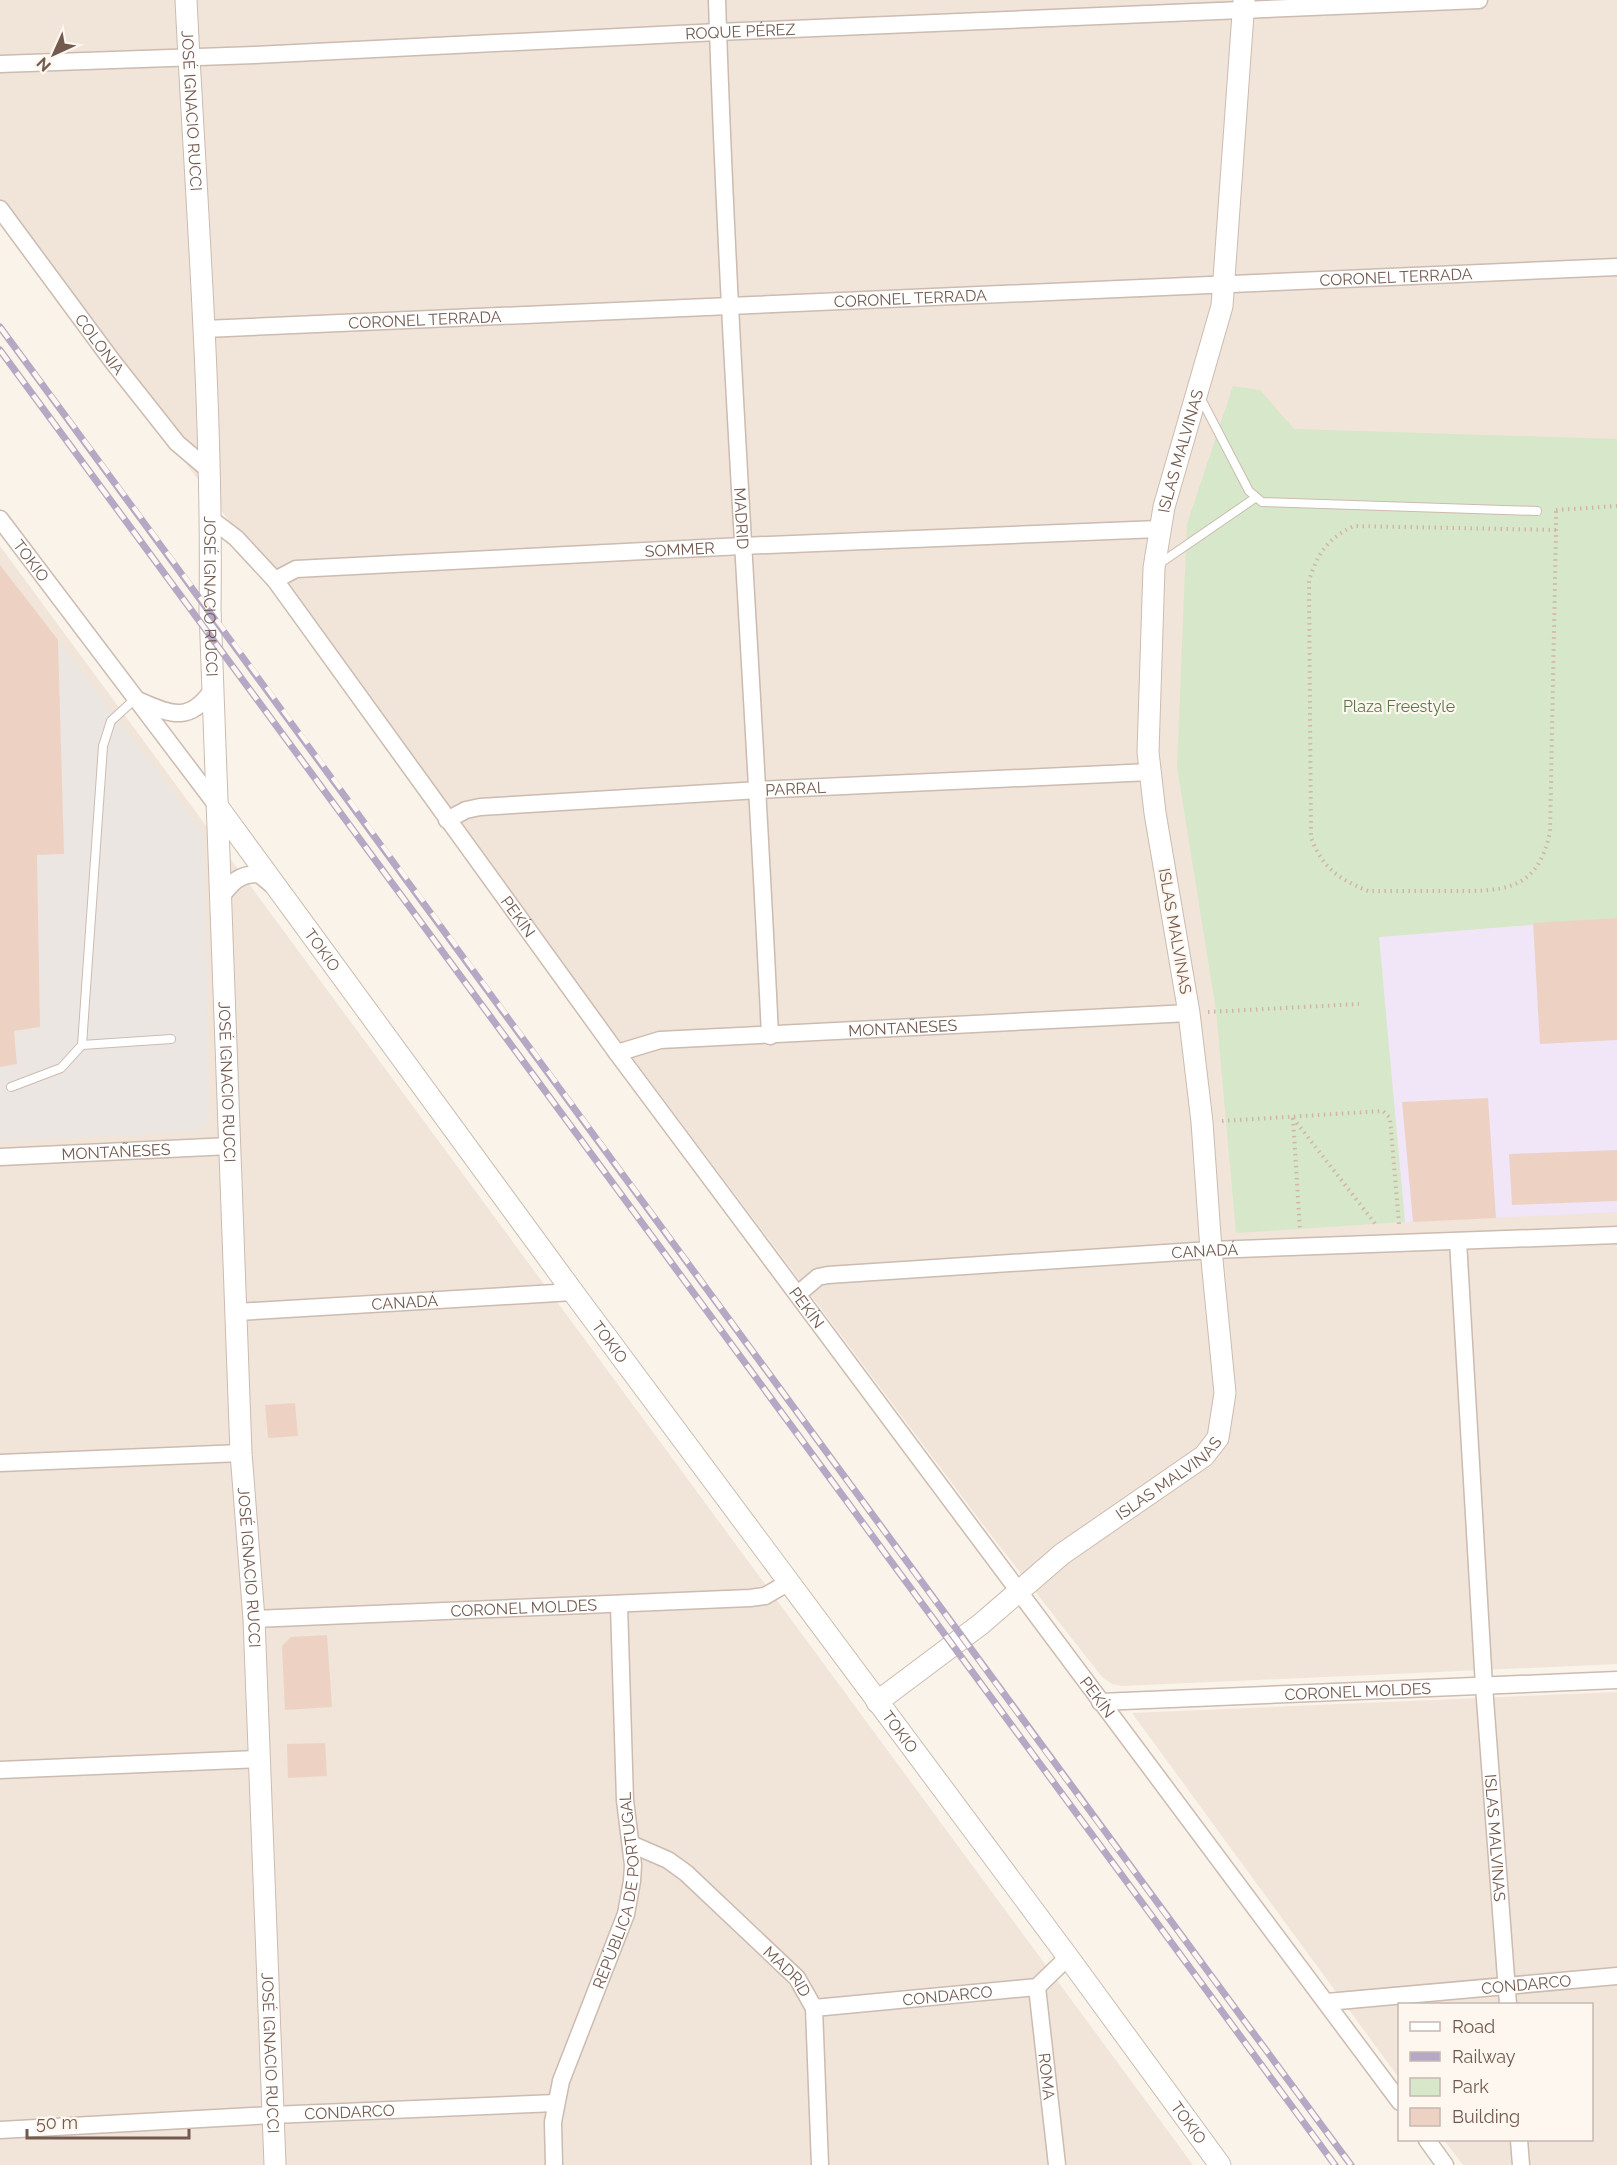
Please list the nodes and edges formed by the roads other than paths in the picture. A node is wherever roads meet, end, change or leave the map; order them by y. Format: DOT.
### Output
graph roads {
  1 [pos="186,0"];
  2 [pos="717,0"];
  3 [pos="1479,0"];
  4 [pos="1244,5"];
  5 [pos="718,32"];
  6 [pos="188,58"];
  7 [pos="0,64"];
  8 [pos="0,209"];
  9 [pos="1617,267"];
  10 [pos="1224,282"];
  11 [pos="730,304"];
  12 [pos="205,329"];
  13 [pos="1197,392"];
  14 [pos="210,471"];
  15 [pos="1255,498"];
  16 [pos="1538,510"];
  17 [pos="0,519"];
  18 [pos="211,519"];
  19 [pos="1159,530"];
  20 [pos="742,546"];
  21 [pos="1154,567"];
  22 [pos="275,580"];
  23 [pos="213,689"];
  24 [pos="138,699"];
  25 [pos="1150,772"];
  26 [pos="759,790"];
  27 [pos="218,807"];
  28 [pos="447,820"];
  29 [pos="277,888"];
  30 [pos="220,897"];
  31 [pos="1189,1013"];
  32 [pos="770,1036"];
  33 [pos="171,1039"];
  34 [pos="82,1045"];
  35 [pos="617,1053"];
  36 [pos="11,1087"];
  37 [pos="230,1146"];
  38 [pos="0,1157"];
  39 [pos="1617,1235"];
  40 [pos="1458,1240"];
  41 [pos="1211,1250"];
  42 [pos="573,1292"];
  43 [pos="798,1293"];
  44 [pos="237,1312"];
  45 [pos="241,1453"];
  46 [pos="0,1463"];
  47 [pos="789,1582"];
  48 [pos="1019,1592"];
  49 [pos="619,1605"];
  50 [pos="254,1618"];
  51 [pos="1617,1680"];
  52 [pos="1484,1686"];
  53 [pos="877,1702"];
  54 [pos="1100,1702"];
  55 [pos="259,1758"];
  56 [pos="0,1770"];
  57 [pos="631,1844"];
  58 [pos="1068,1957"];
  59 [pos="1617,1976"];
  60 [pos="1037,1987"];
  61 [pos="1507,1987"];
  62 [pos="1327,2002"];
  63 [pos="1508,2003"];
  64 [pos="814,2008"];
  65 [pos="1398,2099"];
  66 [pos="555,2103"];
  67 [pos="272,2115"];
  68 [pos="0,2130"];
  69 [pos="1427,2141"];
  70 [pos="1519,2141"];
  71 [pos="274,2165"];
  72 [pos="554,2165"];
  73 [pos="820,2165"];
  74 [pos="1057,2165"];
  75 [pos="1220,2165"];
  76 [pos="1445,2165"];
  77 [pos="1521,2165"];
  1 -- 6 [label="street, JOSÉ IGNACIO RUCCI"];
  2 -- 5 [label="street, MADRID"];
  3 -- 4 [label="street, ROQUE PÉREZ"];
  4 -- 5 [label="street, ROQUE PÉREZ"];
  4 -- 10 [label="street, ISLAS MALVINAS"];
  5 -- 6 [label="street, ROQUE PÉREZ"];
  5 -- 11 [label="street, MADRID"];
  6 -- 7 [label="street, ROQUE PÉREZ"];
  6 -- 12 [label="street, JOSÉ IGNACIO RUCCI"];
  8 -- 14 [label="street, COLONIA"];
  9 -- 10 [label="street, CORONEL TERRADA"];
  10 -- 11 [label="street, CORONEL TERRADA"];
  10 -- 13 [label="street, ISLAS MALVINAS"];
  11 -- 12 [label="street, CORONEL TERRADA"];
  11 -- 20 [label="street, MADRID"];
  12 -- 14 [label="street, JOSÉ IGNACIO RUCCI"];
  13 -- 15 [label="lane"];
  13 -- 19 [label="street, ISLAS MALVINAS"];
  14 -- 18 [label="street, JOSÉ IGNACIO RUCCI"];
  15 -- 16 [label="lane"];
  15 -- 21 [label="lane"];
  17 -- 24 [label="street, TOKIO"];
  18 -- 22 [label="street, PEKÍN"];
  18 -- 23 [label="street, JOSÉ IGNACIO RUCCI"];
  19 -- 20 [label="street, SOMMER"];
  19 -- 21 [label="street, ISLAS MALVINAS"];
  20 -- 22 [label="street, SOMMER"];
  20 -- 26 [label="street, MADRID"];
  21 -- 25 [label="street, ISLAS MALVINAS"];
  22 -- 28 [label="street, PEKÍN"];
  23 -- 24 [label="street"];
  23 -- 27 [label="street, JOSÉ IGNACIO RUCCI"];
  24 -- 27 [label="street, TOKIO"];
  24 -- 34 [label="lane"];
  25 -- 26 [label="street, PARRAL"];
  25 -- 31 [label="street, ISLAS MALVINAS"];
  26 -- 28 [label="street, PARRAL"];
  26 -- 32 [label="street, MADRID"];
  27 -- 29 [label="street, TOKIO"];
  27 -- 30 [label="street, JOSÉ IGNACIO RUCCI"];
  28 -- 35 [label="street, PEKÍN"];
  29 -- 30 [label="street"];
  29 -- 42 [label="street, TOKIO"];
  30 -- 37 [label="street, JOSÉ IGNACIO RUCCI"];
  31 -- 32 [label="street, MONTAÑESES"];
  31 -- 41 [label="street, ISLAS MALVINAS"];
  32 -- 35 [label="street, MONTAÑESES"];
  33 -- 34 [label="lane"];
  34 -- 36 [label="lane"];
  35 -- 43 [label="street, PEKÍN"];
  37 -- 38 [label="street, MONTAÑESES"];
  37 -- 44 [label="street, JOSÉ IGNACIO RUCCI"];
  39 -- 40 [label="street, CANADÁ"];
  40 -- 41 [label="street, CANADÁ"];
  40 -- 52 [label="street, ISLAS MALVINAS"];
  41 -- 43 [label="street, CANADÁ"];
  41 -- 48 [label="street, ISLAS MALVINAS"];
  42 -- 44 [label="street, CANADÁ"];
  42 -- 47 [label="street, TOKIO"];
  43 -- 48 [label="street, PEKÍN"];
  44 -- 45 [label="street, JOSÉ IGNACIO RUCCI"];
  45 -- 46 [label="street"];
  45 -- 50 [label="street, JOSÉ IGNACIO RUCCI"];
  47 -- 49 [label="street, CORONEL MOLDES"];
  47 -- 53 [label="street, TOKIO"];
  48 -- 53 [label="street, ISLAS MALVINAS"];
  48 -- 54 [label="street, PEKÍN"];
  49 -- 50 [label="street, CORONEL MOLDES"];
  49 -- 57 [label="street, REPÚBLICA DE PORTUGAL"];
  50 -- 55 [label="street, JOSÉ IGNACIO RUCCI"];
  51 -- 52 [label="street, CORONEL MOLDES"];
  52 -- 54 [label="street, CORONEL MOLDES"];
  52 -- 61 [label="street, ISLAS MALVINAS"];
  53 -- 58 [label="street, TOKIO"];
  54 -- 62 [label="street, PEKÍN"];
  55 -- 56 [label="street"];
  55 -- 67 [label="street, JOSÉ IGNACIO RUCCI"];
  57 -- 64 [label="street, MADRID"];
  57 -- 66 [label="street, REPÚBLICA DE PORTUGAL"];
  58 -- 60 [label="street"];
  58 -- 75 [label="street, TOKIO"];
  59 -- 61 [label="street, CONDARCO"];
  60 -- 64 [label="street, CONDARCO"];
  60 -- 74 [label="street, ROMA"];
  61 -- 62 [label="street, CONDARCO"];
  61 -- 63 [label="street, ISLAS MALVINAS"];
  62 -- 65 [label="street, PEKÍN"];
  64 -- 73 [label="street, MADRID"];
  66 -- 67 [label="street, CONDARCO"];
  66 -- 72 [label="street, REPÚBLICA DE PORTUGAL"];
  67 -- 68 [label="street, CONDARCO"];
  67 -- 71 [label="street, JOSÉ IGNACIO RUCCI"];
  69 -- 76 [label="street"];
  70 -- 77 [label="street"];
}
